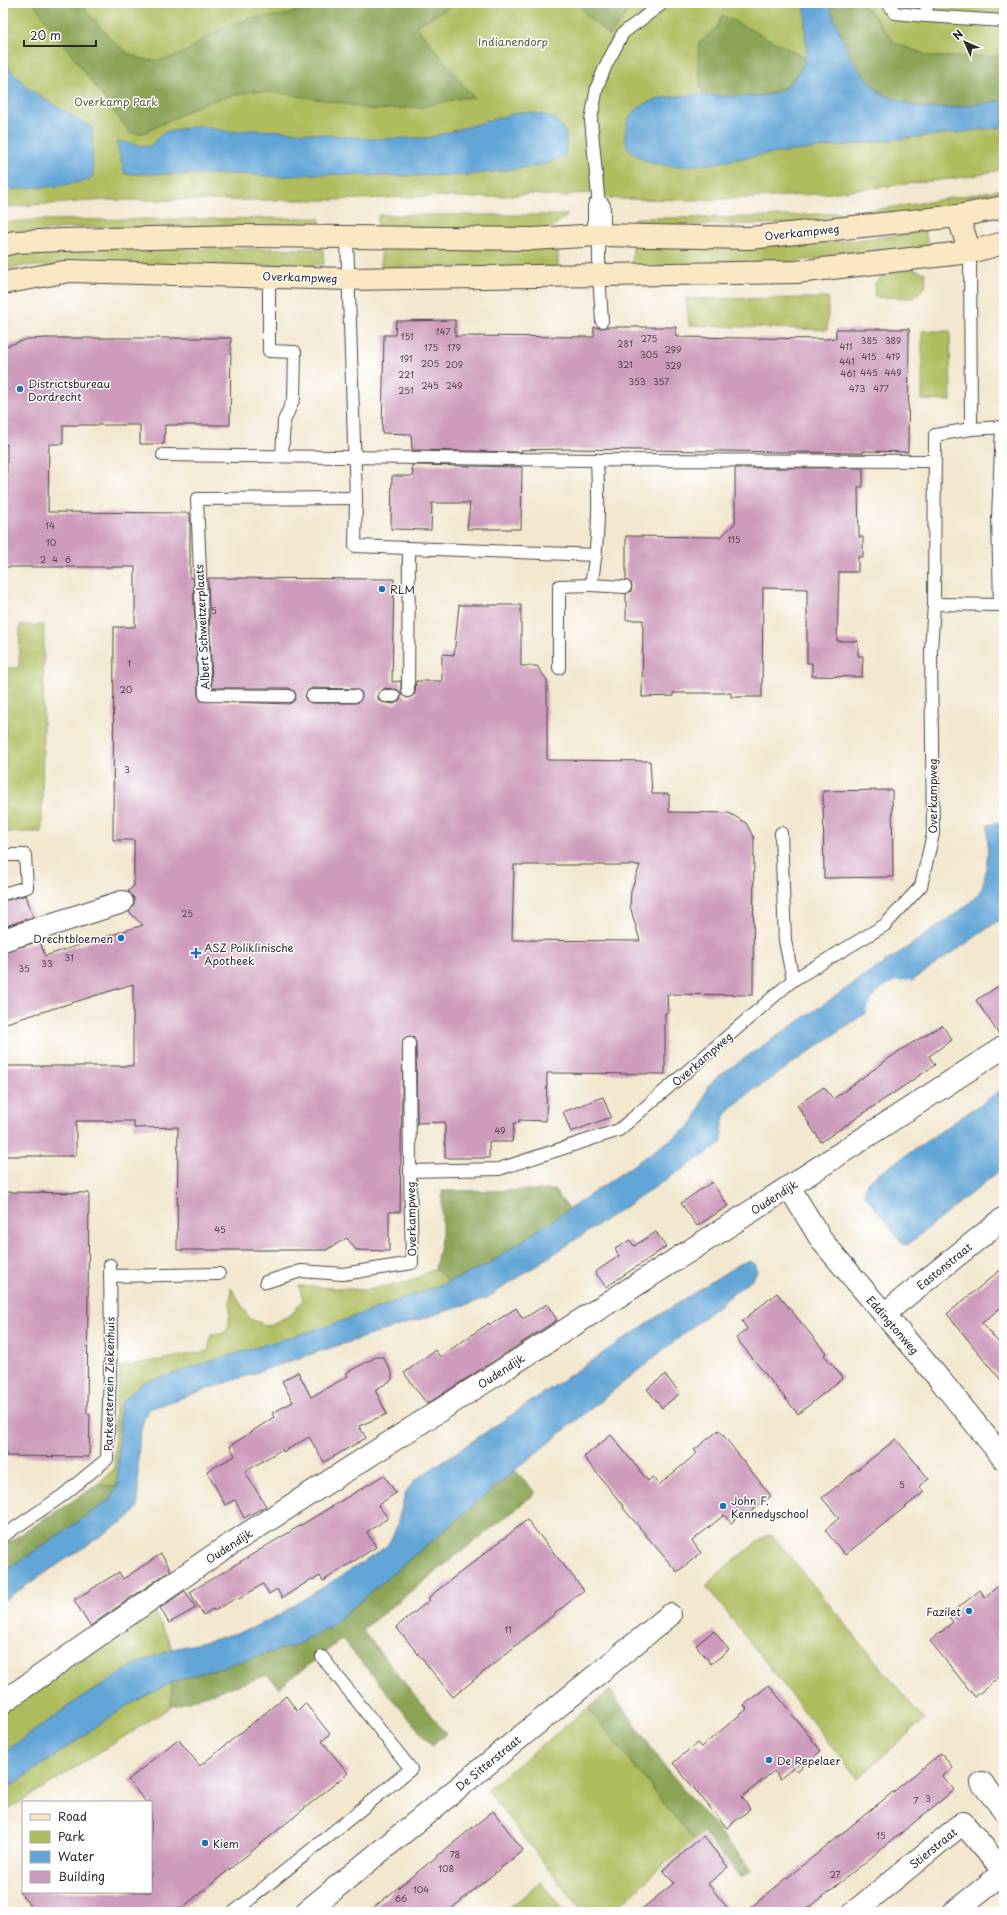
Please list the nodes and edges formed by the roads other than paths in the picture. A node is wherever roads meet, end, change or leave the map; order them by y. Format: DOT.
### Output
graph roads {
  1 [pos="663,3"];
  2 [pos="888,3"];
  3 [pos="927,3"];
  4 [pos="926,16"];
  5 [pos="1004,21"];
  6 [pos="599,207"];
  7 [pos="1004,207"];
  8 [pos="958,216"];
  9 [pos="599,236"];
  10 [pos="347,238"];
  11 [pos="1004,243"];
  12 [pos="3,245"];
  13 [pos="970,252"];
  14 [pos="599,274"];
  15 [pos="269,276"];
  16 [pos="347,279"];
  17 [pos="3,283"];
  18 [pos="602,322"];
  19 [pos="1003,428"];
  20 [pos="971,429"];
  21 [pos="163,456"];
  22 [pos="282,456"];
  23 [pos="354,458"];
  24 [pos="597,460"];
  25 [pos="934,461"];
  26 [pos="356,498"];
  27 [pos="1001,517"];
  28 [pos="409,549"];
  29 [pos="596,555"];
  30 [pos="591,585"];
  31 [pos="625,587"];
  32 [pos="934,604"];
  33 [pos="559,668"];
  34 [pos="408,691"];
  35 [pos="289,696"];
  36 [pos="312,696"];
  37 [pos="355,696"];
  38 [pos="781,833"];
  39 [pos="3,855"];
  40 [pos="3,894"];
  41 [pos="122,902"];
  42 [pos="3,940"];
  43 [pos="793,980"];
  44 [pos="409,1043"];
  45 [pos="1004,1047"];
  46 [pos="410,1171"];
  47 [pos="790,1187"];
  48 [pos="1004,1218"];
  49 [pos="219,1274"];
  50 [pos="266,1282"];
  51 [pos="884,1314"];
  52 [pos="1004,1459"];
  53 [pos="3,1536"];
  54 [pos="670,1615"];
  55 [pos="322,1657"];
  56 [pos="3,1702"];
  57 [pos="982,1783"];
  58 [pos="1004,1810"];
  59 [pos="1004,1872"];
  60 [pos="234,1912"];
  61 [pos="306,1912"];
  62 [pos="854,1912"];
  63 [pos="954,1912"];
  1 -- 6 [label="lane"];
  2 -- 4 [label="lane"];
  3 -- 4 [label="lane"];
  4 -- 5 [label="lane"];
  6 -- 9 [label="street"];
  7 -- 8 [label="street, Overkampweg"];
  8 -- 9 [label="street, Overkampweg"];
  8 -- 13 [label="street"];
  9 -- 10 [label="street, Overkampweg"];
  9 -- 14 [label="lane"];
  10 -- 12 [label="street, Overkampweg"];
  10 -- 16 [label="lane"];
  11 -- 13 [label="street, Overkampweg"];
  13 -- 14 [label="street, Overkampweg"];
  13 -- 20 [label="lane"];
  14 -- 16 [label="street, Overkampweg"];
  14 -- 18 [label="lane"];
  15 -- 16 [label="street, Overkampweg"];
  15 -- 17 [label="street, Overkampweg"];
  15 -- 22 [label="lane"];
  16 -- 23 [label="lane"];
  19 -- 20 [label="lane, Overkampweg"];
  19 -- 27 [label="lane, Overkampweg"];
  20 -- 25 [label="lane, Overkampweg"];
  21 -- 22 [label="lane"];
  22 -- 23 [label="lane"];
  23 -- 24 [label="lane"];
  23 -- 26 [label="lane"];
  24 -- 25 [label="lane"];
  24 -- 29 [label="lane"];
  25 -- 32 [label="lane, Overkampweg"];
  26 -- 28 [label="lane"];
  26 -- 35 [label="lane, Albert Schweitzerplaats"];
  27 -- 32 [label="lane, Overkampweg"];
  28 -- 29 [label="lane"];
  28 -- 34 [label="lane"];
  29 -- 30 [label="lane"];
  30 -- 31 [label="lane"];
  30 -- 33 [label="lane"];
  32 -- 43 [label="lane, Overkampweg"];
  36 -- 37 [label="lane"];
  38 -- 43 [label="lane"];
  39 -- 40 [label="lane"];
  41 -- 42 [label="street"];
  43 -- 46 [label="lane, Overkampweg"];
  44 -- 46 [label="lane"];
  45 -- 47 [label="street, Oudendijk"];
  46 -- 50 [label="lane, Overkampweg"];
  47 -- 51 [label="street, Eddingtonweg"];
  47 -- 56 [label="street, Oudendijk"];
  48 -- 51 [label="street, Eastonstraat"];
  49 -- 53 [label="lane, Parkeerterrein Ziekenhuis"];
  51 -- 52 [label="street, Eddingtonweg"];
  54 -- 61 [label="street, De Sitterstraat"];
  55 -- 60 [label="lane"];
  57 -- 58 [label="street"];
  59 -- 62 [label="street, Stierstraat"];
  59 -- 63 [label="street, Stierstraat"];
}
